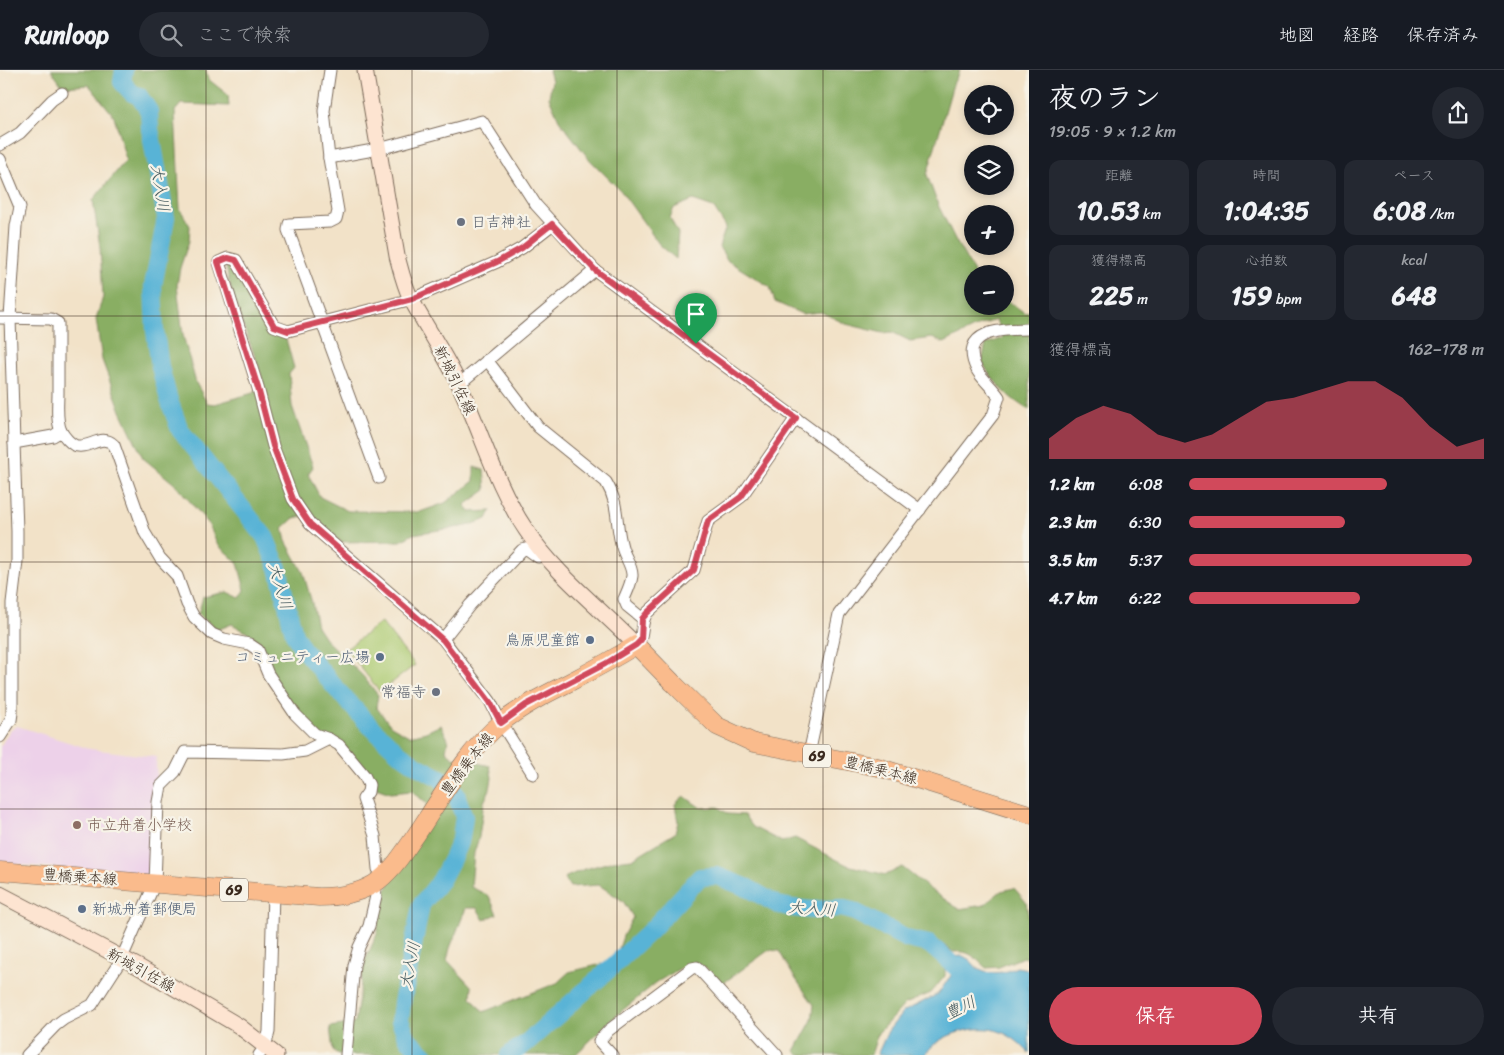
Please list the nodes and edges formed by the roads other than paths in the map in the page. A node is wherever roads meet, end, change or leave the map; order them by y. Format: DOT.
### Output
graph roads {
  1 [pos="330,70"];
  2 [pos="365,70"];
  3 [pos="62,93"];
  4 [pos="0,145"];
  5 [pos="379,149"];
  6 [pos="329,158"];
  7 [pos="0,159"];
  8 [pos="552,224"];
  9 [pos="595,270"];
  10 [pos="412,299"];
  11 [pos="5,318"];
  12 [pos="323,323"];
  13 [pos="1029,329"];
  14 [pos="487,360"];
  15 [pos="458,382"];
  16 [pos="796,418"];
  17 [pos="61,431"];
  18 [pos="14,442"];
  19 [pos="379,478"];
  20 [pos="920,510"];
  21 [pos="544,555"];
  22 [pos="12,603"];
  23 [pos="0,606"];
  24 [pos="642,619"];
  25 [pos="443,640"];
  26 [pos="636,645"];
  27 [pos="501,723"];
  28 [pos="0,737"];
  29 [pos="328,739"];
  30 [pos="809,754"];
  31 [pos="533,774"];
  32 [pos="1029,814"];
  33 [pos="0,871"];
  34 [pos="378,880"];
  35 [pos="155,883"];
  36 [pos="272,893"];
  37 [pos="0,894"];
  38 [pos="122,958"];
  39 [pos="267,1052"];
  40 [pos="27,1055"];
  41 [pos="346,1055"];
  42 [pos="612,1055"];
  43 [pos="777,1055"];
  1 -- 6 [label="street"];
  2 -- 5 [label="main road, 新城引佐線"];
  3 -- 4 [label="street"];
  5 -- 6 [label="street"];
  5 -- 8 [label="street"];
  5 -- 10 [label="main road, 新城引佐線"];
  6 -- 12 [label="street"];
  7 -- 11 [label="street"];
  8 -- 9 [label="street"];
  8 -- 10 [label="street"];
  9 -- 14 [label="street"];
  9 -- 16 [label="street"];
  10 -- 12 [label="street"];
  10 -- 15 [label="main road, 新城引佐線"];
  11 -- 17 [label="street"];
  11 -- 18 [label="street"];
  12 -- 19 [label="street"];
  12 -- 25 [label="street"];
  13 -- 20 [label="street"];
  14 -- 15 [label="street"];
  14 -- 24 [label="street"];
  15 -- 21 [label="main road, 新城引佐線"];
  16 -- 20 [label="street"];
  16 -- 24 [label="street"];
  17 -- 18 [label="street"];
  17 -- 29 [label="street"];
  18 -- 22 [label="street"];
  20 -- 30 [label="street"];
  21 -- 25 [label="street"];
  21 -- 26 [label="main road, 新城引佐線"];
  22 -- 23 [label="street"];
  22 -- 28 [label="street"];
  24 -- 26 [label="street"];
  25 -- 27 [label="street"];
  26 -- 27 [label="main road, 豊橋乗本線 / 69"];
  26 -- 30 [label="main road, 豊橋乗本線 / 69"];
  27 -- 31 [label="street"];
  27 -- 34 [label="main road, 豊橋乗本線 / 69"];
  29 -- 34 [label="street"];
  29 -- 35 [label="street"];
  30 -- 32 [label="main road, 豊橋乗本線 / 69"];
  33 -- 35 [label="main road, 豊橋乗本線 / 69"];
  34 -- 36 [label="main road, 豊橋乗本線 / 69"];
  34 -- 41 [label="street"];
  35 -- 36 [label="main road, 豊橋乗本線 / 69"];
  35 -- 38 [label="street"];
  36 -- 39 [label="street"];
  37 -- 38 [label="main road, 新城引佐線"];
  38 -- 39 [label="main road, 新城引佐線"];
  38 -- 40 [label="street"];
  42 -- 43 [label="street"];
}
